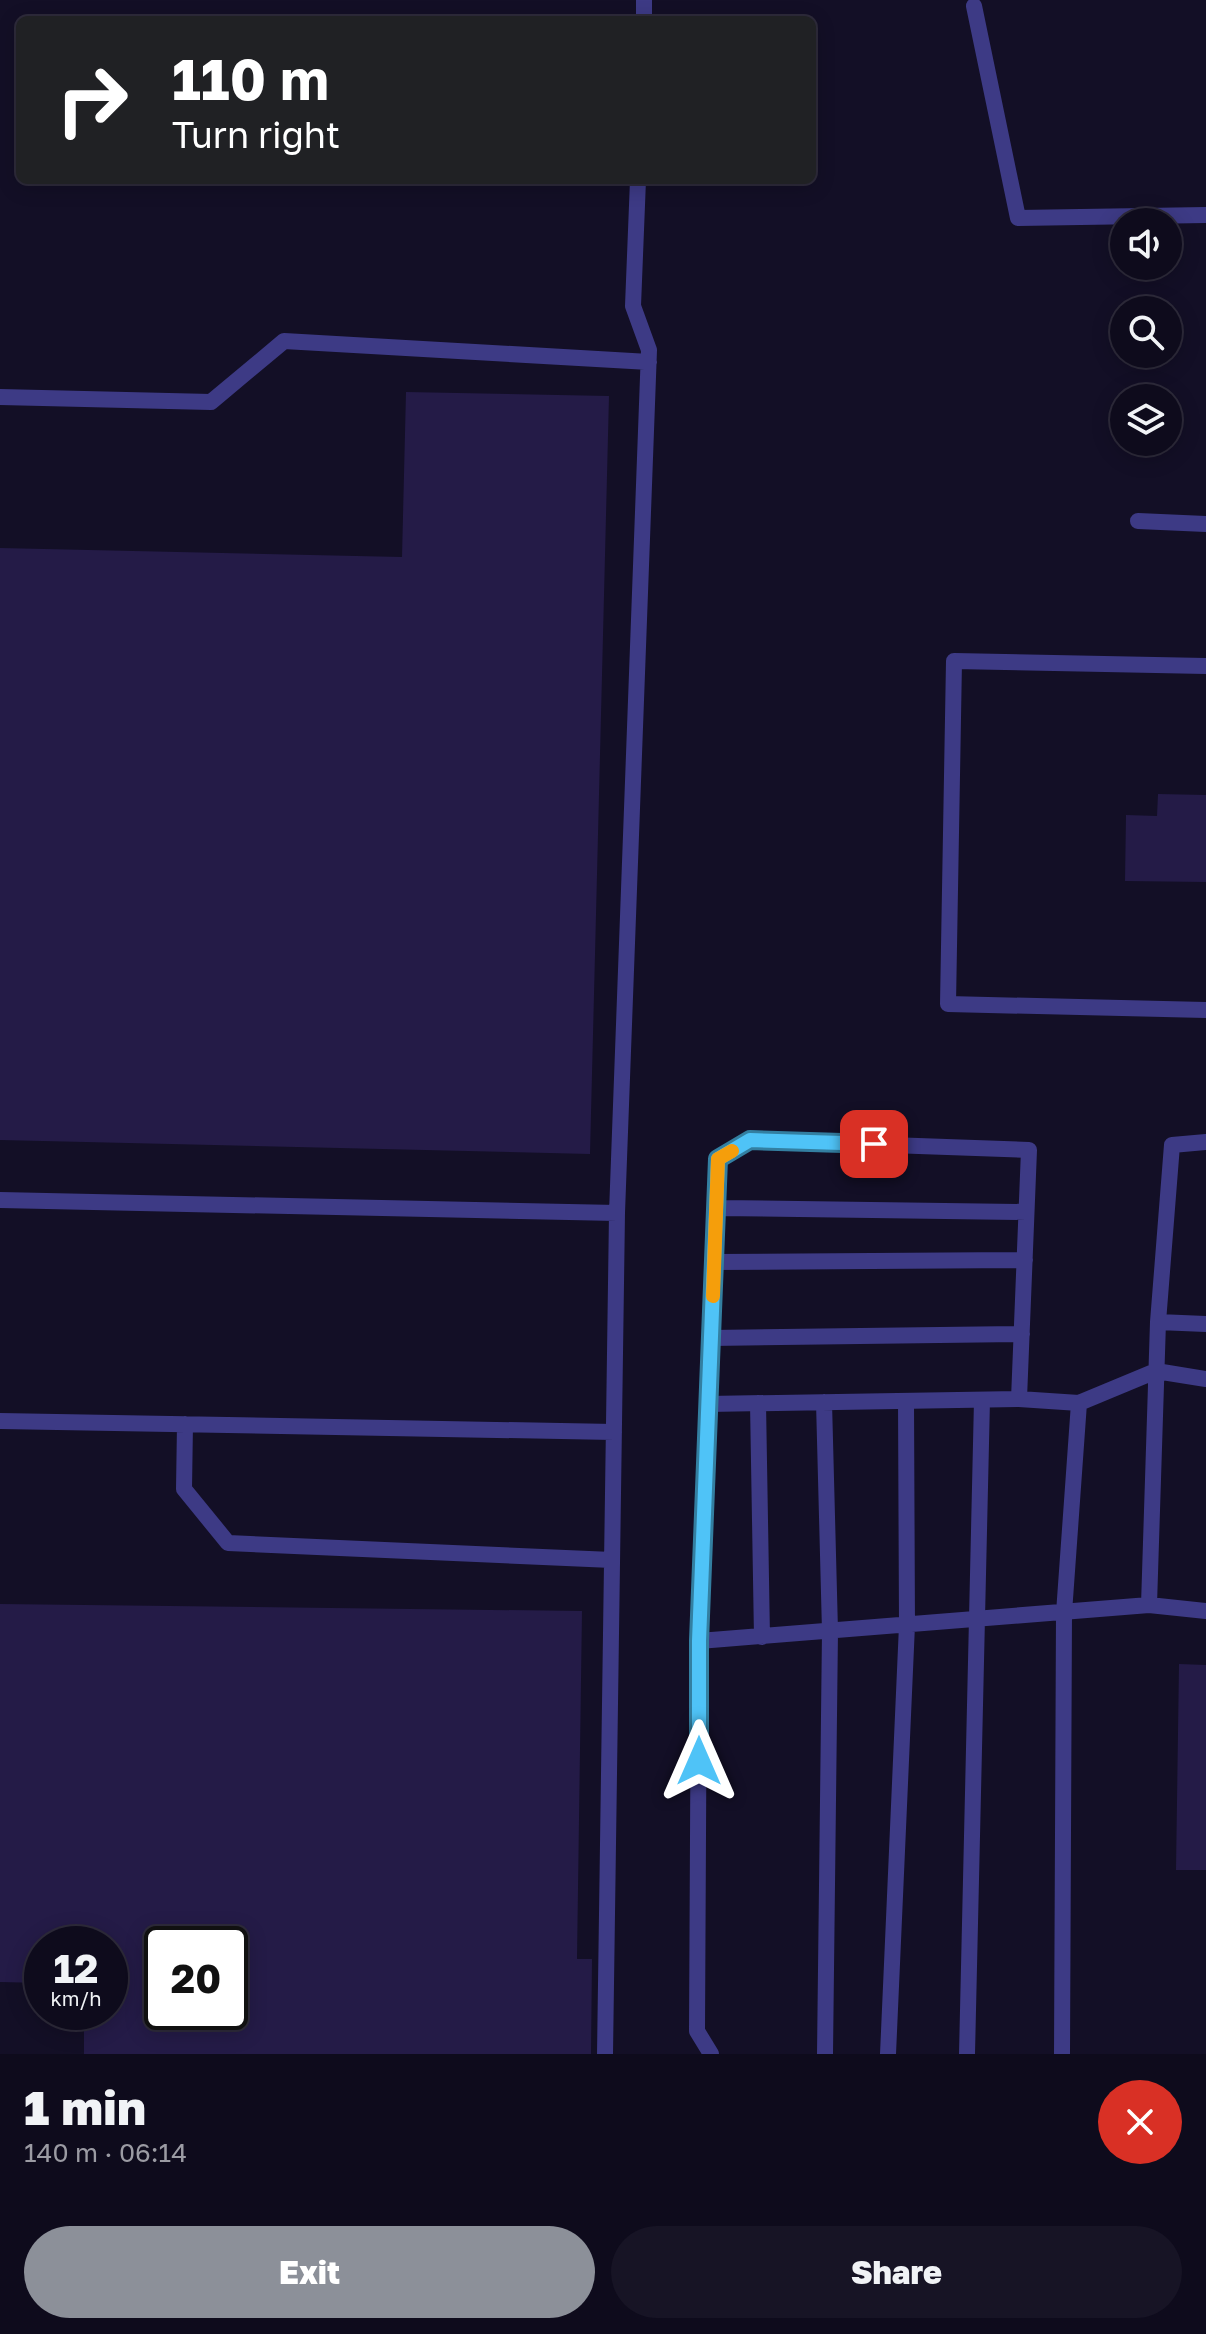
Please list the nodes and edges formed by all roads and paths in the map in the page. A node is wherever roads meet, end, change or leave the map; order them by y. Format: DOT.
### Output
graph roads {
  1 [pos="974,6"];
  2 [pos="638,184"];
  3 [pos="1206,215"];
  4 [pos="649,362"];
  5 [pos="0,397"];
  6 [pos="1138,521"];
  7 [pos="1206,524"];
  8 [pos="1206,666"];
  9 [pos="1206,1010"];
  10 [pos="1206,1142"];
  11 [pos="0,1200"];
  12 [pos="717,1208"];
  13 [pos="1026,1212"];
  14 [pos="617,1213"];
  15 [pos="1025,1260"];
  16 [pos="714,1262"];
  17 [pos="1158,1322"];
  18 [pos="1206,1324"];
  19 [pos="1022,1334"];
  20 [pos="711,1338"];
  21 [pos="1156,1371"];
  22 [pos="1206,1379"];
  23 [pos="1019,1399"];
  24 [pos="982,1400"];
  25 [pos="906,1401"];
  26 [pos="824,1402"];
  27 [pos="758,1403"];
  28 [pos="1079,1403"];
  29 [pos="708,1404"];
  30 [pos="0,1421"];
  31 [pos="185,1424"];
  32 [pos="614,1432"];
  33 [pos="612,1560"];
  34 [pos="1149,1605"];
  35 [pos="1206,1611"];
  36 [pos="1064,1613"];
  37 [pos="979,1619"];
  38 [pos="907,1625"];
  39 [pos="830,1631"];
  40 [pos="762,1637"];
  41 [pos="699,1641"];
  42 [pos="605,2054"];
  43 [pos="711,2054"];
  44 [pos="825,2054"];
  45 [pos="888,2054"];
  46 [pos="967,2054"];
  47 [pos="1062,2054"];
  1 -- 3 [label="lane"];
  2 -- 4 [label="lane"];
  4 -- 5 [label="lane"];
  4 -- 14 [label="lane"];
  6 -- 7 [label="lane"];
  8 -- 9 [label="lane"];
  10 -- 17 [label="lane"];
  11 -- 14 [label="lane"];
  12 -- 13 [label="lane"];
  12 -- 13 [label="lane"];
  12 -- 16 [label="lane"];
  13 -- 15 [label="lane"];
  14 -- 32 [label="lane"];
  15 -- 16 [label="lane"];
  15 -- 19 [label="lane"];
  16 -- 20 [label="lane"];
  17 -- 18 [label="lane"];
  17 -- 21 [label="lane"];
  19 -- 20 [label="lane"];
  19 -- 23 [label="lane"];
  20 -- 29 [label="lane"];
  21 -- 22 [label="lane"];
  21 -- 28 [label="lane"];
  21 -- 34 [label="lane"];
  23 -- 24 [label="lane"];
  23 -- 28 [label="lane"];
  24 -- 25 [label="lane"];
  24 -- 37 [label="lane"];
  25 -- 26 [label="lane"];
  25 -- 38 [label="lane"];
  26 -- 27 [label="lane"];
  26 -- 39 [label="lane"];
  27 -- 29 [label="lane"];
  27 -- 40 [label="lane"];
  28 -- 36 [label="lane"];
  29 -- 41 [label="lane"];
  30 -- 31 [label="lane"];
  31 -- 32 [label="lane"];
  31 -- 33 [label="lane"];
  32 -- 33 [label="lane"];
  33 -- 42 [label="lane"];
  34 -- 35 [label="lane"];
  34 -- 36 [label="lane"];
  36 -- 37 [label="lane"];
  36 -- 47 [label="lane"];
  37 -- 38 [label="lane"];
  37 -- 46 [label="lane"];
  38 -- 39 [label="lane"];
  38 -- 45 [label="lane"];
  39 -- 40 [label="lane"];
  39 -- 44 [label="lane"];
  40 -- 41 [label="lane"];
  41 -- 43 [label="lane"];
}
